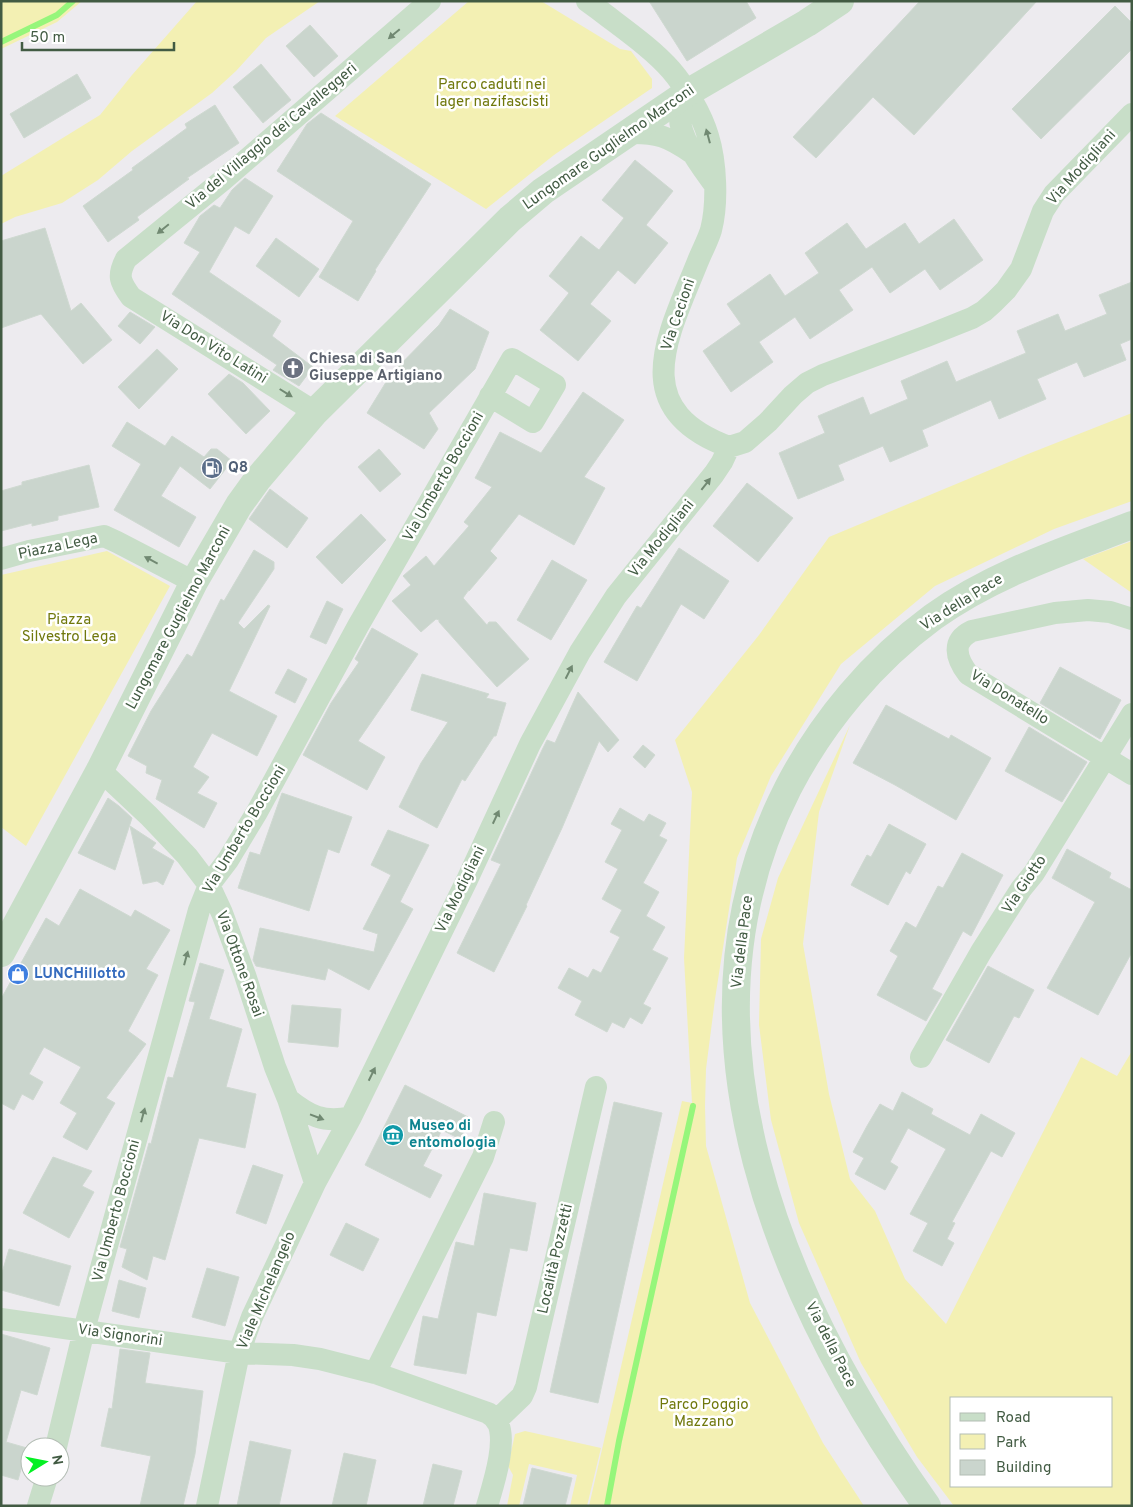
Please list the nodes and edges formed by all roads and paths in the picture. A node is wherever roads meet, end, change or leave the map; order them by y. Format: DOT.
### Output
graph roads {
  1 [pos="430,1"];
  2 [pos="587,1"];
  3 [pos="840,1"];
  4 [pos="687,93"];
  5 [pos="1132,114"];
  6 [pos="628,134"];
  7 [pos="692,153"];
  8 [pos="715,184"];
  9 [pos="120,276"];
  10 [pos="490,396"];
  11 [pos="315,412"];
  12 [pos="729,447"];
  13 [pos="1132,525"];
  14 [pos="1,559"];
  15 [pos="194,582"];
  16 [pos="1132,619"];
  17 [pos="1132,714"];
  18 [pos="1105,758"];
  19 [pos="100,770"];
  20 [pos="1132,774"];
  21 [pos="209,885"];
  22 [pos="1,953"];
  23 [pos="921,1057"];
  24 [pos="596,1087"];
  25 [pos="288,1099"];
  26 [pos="350,1117"];
  27 [pos="494,1122"];
  28 [pos="315,1183"];
  29 [pos="1,1319"];
  30 [pos="84,1330"];
  31 [pos="239,1353"];
  32 [pos="375,1373"];
  33 [pos="496,1421"];
  34 [pos="58,1437"];
  35 [pos="44,1487"];
  36 [pos="38,1506"];
  37 [pos="208,1506"];
  38 [pos="488,1506"];
  39 [pos="926,1506"];
  1 -- 9 [label="street, Via del Villaggio dei Cavalleggeri, one-way"];
  2 -- 4 [label="street, Via Cecioni"];
  3 -- 4 [label="street, Lungomare Guglielmo Marconi"];
  4 -- 6 [label="street, Lungomare Guglielmo Marconi"];
  4 -- 7 [label="street"];
  8 -- 4 [label="street, Via Cecioni, one-way"];
  5 -- 12 [label="street, Via Modigliani"];
  6 -- 7 [label="street"];
  6 -- 11 [label="street, Lungomare Guglielmo Marconi"];
  7 -- 8 [label="street"];
  8 -- 12 [label="street, Via Cecioni"];
  9 -- 11 [label="street, Via Don Vito Latini, one-way"];
  10 -- 21 [label="street, Via Umberto Boccioni"];
  11 -- 15 [label="street, Lungomare Guglielmo Marconi"];
  26 -- 12 [label="street, Via Modigliani, one-way"];
  13 -- 39 [label="street, Via della Pace"];
  15 -- 14 [label="street, Piazza Lega, one-way"];
  15 -- 19 [label="street, Lungomare Guglielmo Marconi"];
  16 -- 18 [label="street, Via Donatello"];
  17 -- 18 [label="street, Via Giotto"];
  18 -- 20 [label="street, Via Donatello"];
  18 -- 23 [label="street, Via Giotto"];
  19 -- 21 [label="street, Via Ottone Rosai"];
  19 -- 22 [label="street, Lungomare Guglielmo Marconi"];
  21 -- 25 [label="street, Via Ottone Rosai"];
  30 -- 21 [label="street, Via Umberto Boccioni, one-way"];
  24 -- 33 [label="street, Località Pozzetti"];
  25 -- 26 [label="street, one-way"];
  25 -- 28 [label="street, Via Ottone Rosai"];
  26 -- 28 [label="street, Viale Michelangelo"];
  27 -- 32 [label="street"];
  28 -- 31 [label="street, Viale Michelangelo"];
  29 -- 30 [label="street, Via Signorini"];
  30 -- 31 [label="street, Via Signorini"];
  30 -- 34 [label="street, Via Umberto Boccioni"];
  31 -- 32 [label="street"];
  31 -- 37 [label="street, Viale Michelangelo"];
  32 -- 33 [label="street"];
  33 -- 38 [label="street"];
  35 -- 36 [label="street"];
}
